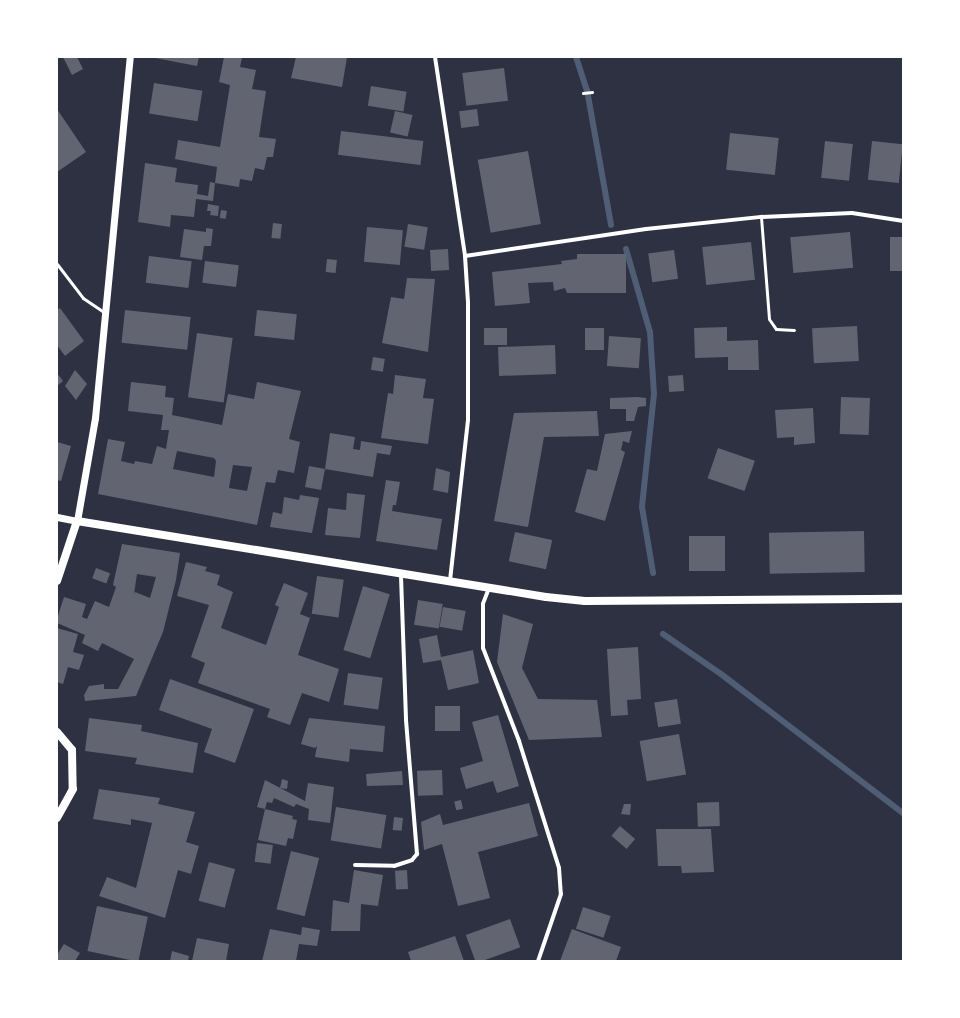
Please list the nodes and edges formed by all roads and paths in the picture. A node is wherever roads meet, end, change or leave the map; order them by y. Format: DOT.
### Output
graph roads {
  1 [pos="130,57"];
  2 [pos="435,57"];
  3 [pos="592,92"];
  4 [pos="583,93"];
  5 [pos="761,217"];
  6 [pos="903,221"];
  7 [pos="465,256"];
  8 [pos="57,264"];
  9 [pos="105,313"];
  10 [pos="794,330"];
  11 [pos="57,517"];
  12 [pos="77,521"];
  13 [pos="401,574"];
  14 [pos="57,581"];
  15 [pos="450,582"];
  16 [pos="489,588"];
  17 [pos="903,600"];
  18 [pos="57,732"];
  19 [pos="57,818"];
  20 [pos="355,865"];
  21 [pos="538,961"];
  1 -- 9 [label="street"];
  2 -- 7 [label="street"];
  3 -- 4 [label="path"];
  5 -- 6 [label="street"];
  5 -- 7 [label="street"];
  5 -- 10 [label="lane"];
  7 -- 15 [label="street"];
  8 -- 9 [label="lane"];
  9 -- 12 [label="street"];
  11 -- 12 [label="street"];
  12 -- 13 [label="main road"];
  12 -- 14 [label="main road"];
  13 -- 15 [label="main road"];
  13 -- 20 [label="street"];
  15 -- 16 [label="main road"];
  16 -- 17 [label="main road"];
  16 -- 21 [label="street"];
  18 -- 19 [label="main road"];
}
